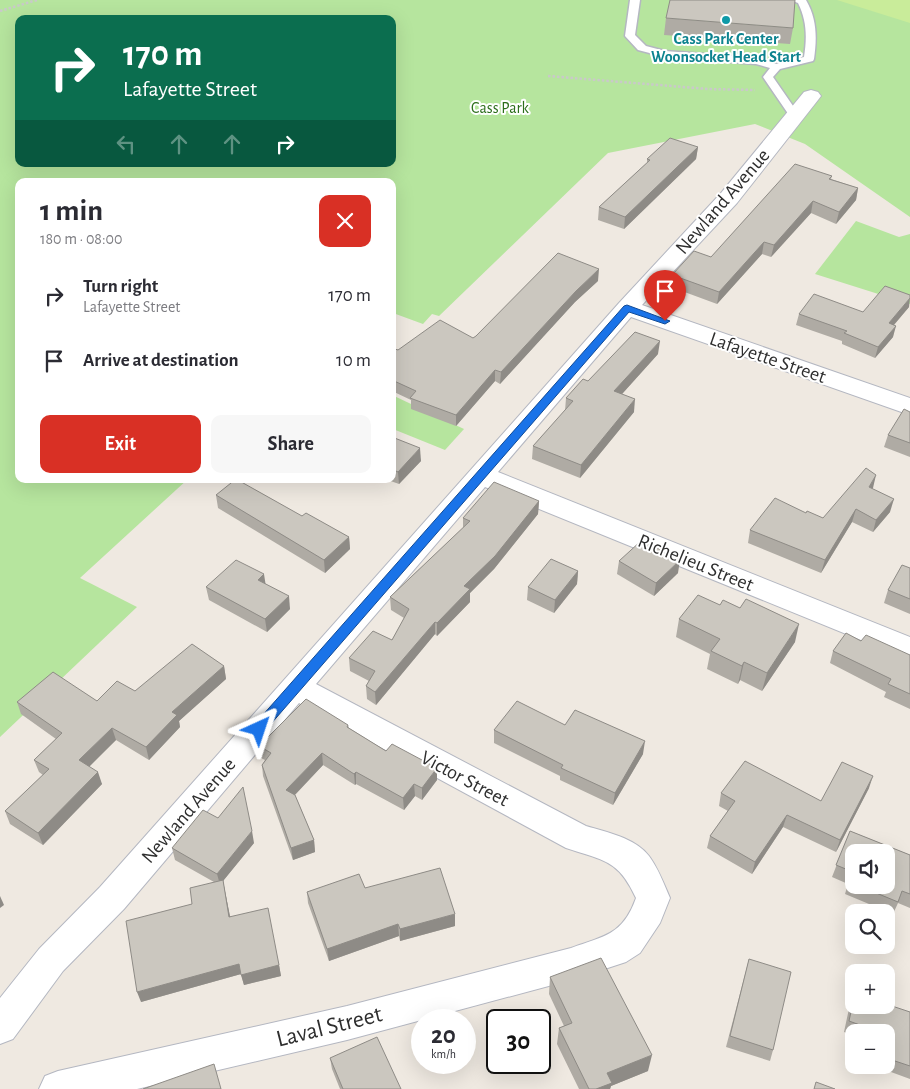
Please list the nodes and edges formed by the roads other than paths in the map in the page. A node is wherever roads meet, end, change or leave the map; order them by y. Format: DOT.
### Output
graph roads {
  1 [pos="635,0"];
  2 [pos="795,0"];
  3 [pos="776,67"];
  4 [pos="803,106"];
  5 [pos="627,308"];
  6 [pos="910,407"];
  7 [pos="482,475"];
  8 [pos="910,650"];
  9 [pos="296,687"];
  10 [pos="636,866"];
  11 [pos="0,1027"];
  12 [pos="58,1089"];
  1 -- 3 [label="lane"];
  2 -- 3 [label="lane"];
  3 -- 4 [label="lane"];
  4 -- 5 [label="street, Newland Avenue"];
  5 -- 6 [label="street, Lafayette Street"];
  5 -- 7 [label="street, Newland Avenue"];
  7 -- 8 [label="street, Richelieu Street"];
  7 -- 9 [label="street, Newland Avenue"];
  9 -- 10 [label="street, Victor Street"];
  9 -- 11 [label="street, Newland Avenue"];
  10 -- 12 [label="street, Laval Street"];
}
